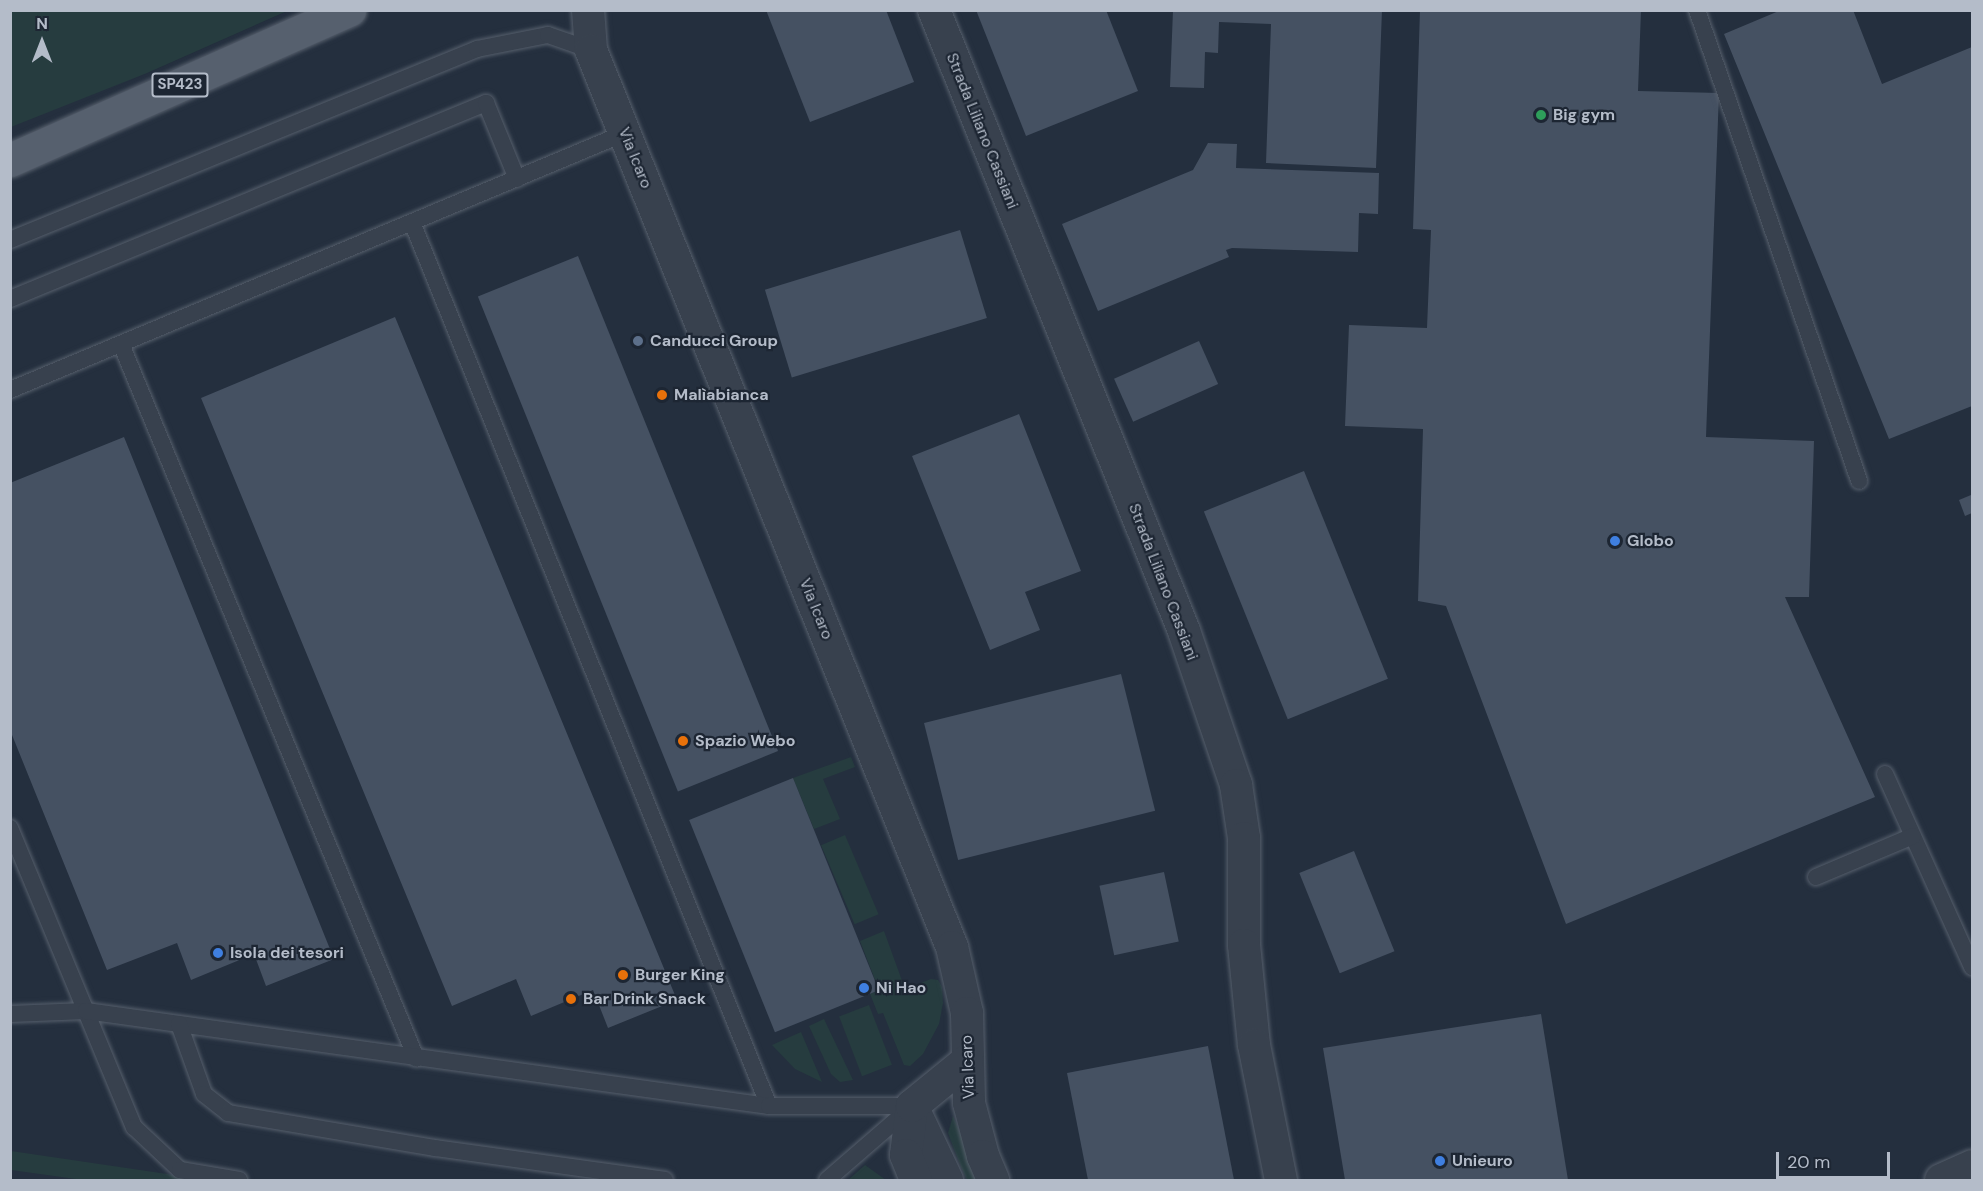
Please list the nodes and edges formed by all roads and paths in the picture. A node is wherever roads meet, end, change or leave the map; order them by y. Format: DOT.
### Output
graph roads {
  1 [pos="349,10"];
  2 [pos="588,10"];
  3 [pos="934,10"];
  4 [pos="1697,10"];
  5 [pos="591,50"];
  6 [pos="625,133"];
  7 [pos="10,160"];
  8 [pos="517,178"];
  9 [pos="412,222"];
  10 [pos="10,240"];
  11 [pos="10,298"];
  12 [pos="121,344"];
  13 [pos="10,390"];
  14 [pos="1859,481"];
  15 [pos="1886,774"];
  16 [pos="10,828"];
  17 [pos="1913,836"];
  18 [pos="1816,877"];
  19 [pos="1972,967"];
  20 [pos="86,1011"];
  21 [pos="10,1014"];
  22 [pos="179,1024"];
  23 [pos="416,1058"];
  24 [pos="967,1061"];
  25 [pos="769,1106"];
  26 [pos="912,1106"];
  27 [pos="1972,1166"];
  28 [pos="238,1180"];
  29 [pos="664,1180"];
  30 [pos="826,1180"];
  31 [pos="916,1180"];
  32 [pos="947,1180"];
  33 [pos="993,1180"];
  34 [pos="1281,1180"];
  35 [pos="1941,1180"];
  1 -- 7 [label="main road, SP423"];
  2 -- 5 [label="street, Via Icaro"];
  3 -- 34 [label="street, Strada Liliano Cassiani"];
  4 -- 14 [label="lane"];
  5 -- 6 [label="street, Via Icaro"];
  5 -- 10 [label="lane"];
  6 -- 8 [label="lane"];
  6 -- 24 [label="street, Via Icaro"];
  8 -- 9 [label="lane"];
  8 -- 11 [label="lane"];
  9 -- 12 [label="lane"];
  9 -- 25 [label="lane"];
  12 -- 13 [label="lane"];
  12 -- 23 [label="lane"];
  15 -- 17 [label="lane"];
  16 -- 20 [label="lane"];
  17 -- 18 [label="lane"];
  17 -- 19 [label="lane"];
  20 -- 21 [label="lane"];
  20 -- 22 [label="lane"];
  20 -- 28 [label="lane"];
  22 -- 23 [label="lane"];
  22 -- 29 [label="lane"];
  23 -- 25 [label="lane"];
  24 -- 26 [label="street"];
  24 -- 33 [label="street, Via Icaro"];
  25 -- 26 [label="lane"];
  26 -- 30 [label="lane"];
  26 -- 31 [label="street"];
  26 -- 32 [label="street"];
  27 -- 35 [label="street"];
}
